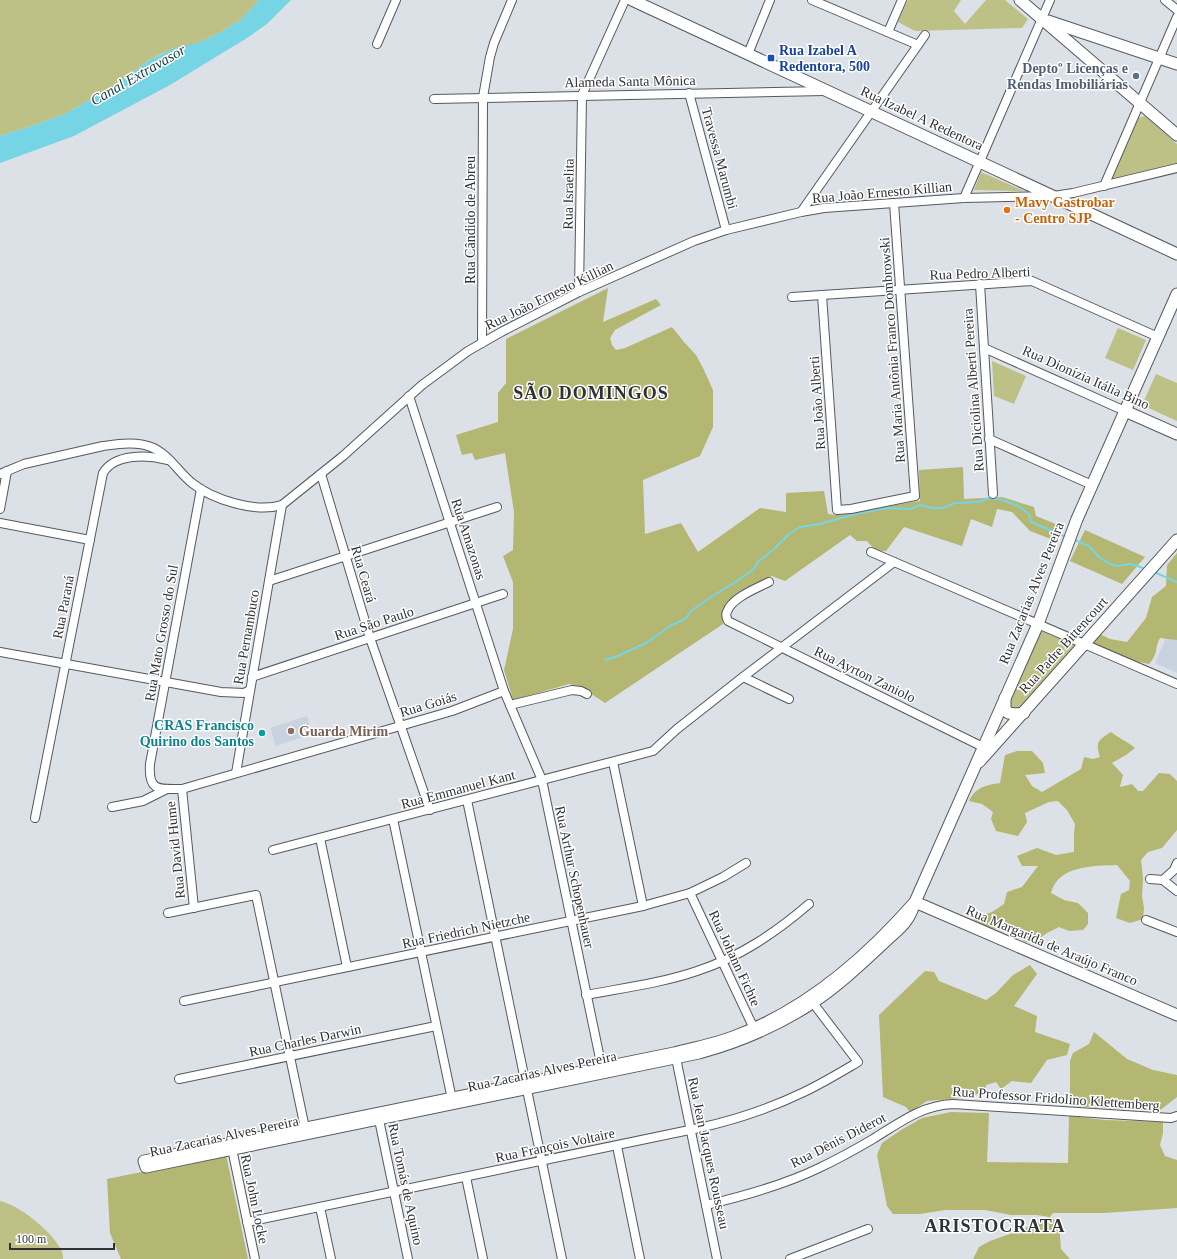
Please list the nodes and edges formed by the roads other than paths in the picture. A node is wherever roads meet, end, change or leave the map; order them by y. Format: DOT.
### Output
graph roads {
  1 [pos="396,0"];
  2 [pos="512,0"];
  3 [pos="625,0"];
  4 [pos="632,0"];
  5 [pos="770,0"];
  6 [pos="812,0"];
  7 [pos="902,0"];
  8 [pos="1020,0"];
  9 [pos="1050,0"];
  10 [pos="1165,0"];
  11 [pos="1177,10"];
  12 [pos="1177,17"];
  13 [pos="1042,19"];
  14 [pos="888,32"];
  15 [pos="925,34"];
  16 [pos="377,44"];
  17 [pos="918,45"];
  18 [pos="748,54"];
  19 [pos="1159,58"];
  20 [pos="1177,64"];
  21 [pos="827,91"];
  22 [pos="689,93"];
  23 [pos="582,95"];
  24 [pos="483,97"];
  25 [pos="434,99"];
  26 [pos="1140,103"];
  27 [pos="871,111"];
  28 [pos="1177,135"];
  29 [pos="980,162"];
  30 [pos="1177,168"];
  31 [pos="1104,186"];
  32 [pos="1054,196"];
  33 [pos="964,198"];
  34 [pos="894,202"];
  35 [pos="801,212"];
  36 [pos="726,230"];
  37 [pos="1177,254"];
  38 [pos="980,284"];
  39 [pos="900,290"];
  40 [pos="579,292"];
  41 [pos="1177,294"];
  42 [pos="822,295"];
  43 [pos="792,297"];
  44 [pos="1158,337"];
  45 [pos="482,343"];
  46 [pos="984,348"];
  47 [pos="409,396"];
  48 [pos="1125,411"];
  49 [pos="1177,434"];
  50 [pos="989,439"];
  51 [pos="170,460"];
  52 [pos="4,473"];
  53 [pos="321,474"];
  54 [pos="1092,485"];
  55 [pos="201,489"];
  56 [pos="993,494"];
  57 [pos="282,505"];
  58 [pos="497,507"];
  59 [pos="0,509"];
  60 [pos="837,510"];
  61 [pos="450,522"];
  62 [pos="0,523"];
  63 [pos="90,540"];
  64 [pos="1177,540"];
  65 [pos="871,552"];
  66 [pos="345,556"];
  67 [pos="894,562"];
  68 [pos="269,581"];
  69 [pos="770,582"];
  70 [pos="503,594"];
  71 [pos="476,603"];
  72 [pos="1038,624"];
  73 [pos="370,638"];
  74 [pos="1084,644"];
  75 [pos="782,648"];
  76 [pos="0,652"];
  77 [pos="65,664"];
  78 [pos="252,677"];
  79 [pos="743,677"];
  80 [pos="165,682"];
  81 [pos="1177,684"];
  82 [pos="250,690"];
  83 [pos="504,690"];
  84 [pos="587,694"];
  85 [pos="1005,698"];
  86 [pos="789,699"];
  87 [pos="510,705"];
  88 [pos="1024,712"];
  89 [pos="996,716"];
  90 [pos="400,726"];
  91 [pos="1012,726"];
  92 [pos="986,748"];
  93 [pos="613,762"];
  94 [pos="972,770"];
  95 [pos="236,773"];
  96 [pos="542,780"];
  97 [pos="151,781"];
  98 [pos="167,789"];
  99 [pos="182,789"];
  100 [pos="467,800"];
  101 [pos="112,807"];
  102 [pos="430,810"];
  103 [pos="35,818"];
  104 [pos="393,819"];
  105 [pos="320,838"];
  106 [pos="273,850"];
  107 [pos="746,863"];
  108 [pos="1177,863"];
  109 [pos="1150,879"];
  110 [pos="1163,880"];
  111 [pos="1177,891"];
  112 [pos="690,893"];
  113 [pos="914,902"];
  114 [pos="809,904"];
  115 [pos="643,906"];
  116 [pos="194,908"];
  117 [pos="168,913"];
  118 [pos="1146,920"];
  119 [pos="571,921"];
  120 [pos="1177,932"];
  121 [pos="496,937"];
  122 [pos="421,952"];
  123 [pos="722,961"];
  124 [pos="347,967"];
  125 [pos="274,982"];
  126 [pos="586,995"];
  127 [pos="811,1000"];
  128 [pos="184,1001"];
  129 [pos="1177,1015"];
  130 [pos="436,1026"];
  131 [pos="755,1031"];
  132 [pos="290,1056"];
  133 [pos="675,1056"];
  134 [pos="602,1071"];
  135 [pos="179,1080"];
  136 [pos="526,1086"];
  137 [pos="452,1101"];
  138 [pos="934,1106"];
  139 [pos="378,1116"];
  140 [pos="1177,1116"];
  141 [pos="691,1130"];
  142 [pos="306,1131"];
  143 [pos="231,1146"];
  144 [pos="617,1146"];
  145 [pos="542,1161"];
  146 [pos="466,1177"];
  147 [pos="394,1192"];
  148 [pos="706,1205"];
  149 [pos="320,1207"];
  150 [pos="247,1222"];
  151 [pos="868,1230"];
  152 [pos="255,1259"];
  153 [pos="331,1259"];
  154 [pos="408,1259"];
  155 [pos="484,1259"];
  156 [pos="562,1259"];
  157 [pos="640,1259"];
  158 [pos="717,1259"];
  159 [pos="790,1259"];
  1 -- 16 [label="street"];
  2 -- 24 [label="street, Rua Cândido de Abreu"];
  3 -- 23 [label="street"];
  4 -- 18 [label="main road, Rua Izabel A Redentora"];
  5 -- 18 [label="street"];
  6 -- 14 [label="street"];
  7 -- 14 [label="street"];
  8 -- 13 [label="main road"];
  9 -- 13 [label="street"];
  10 -- 11 [label="street"];
  12 -- 19 [label="street"];
  13 -- 19 [label="main road"];
  13 -- 26 [label="main road"];
  13 -- 29 [label="street"];
  14 -- 17 [label="street"];
  15 -- 17 [label="street"];
  17 -- 27 [label="street"];
  18 -- 21 [label="main road, Rua Izabel A Redentora"];
  19 -- 20 [label="main road"];
  19 -- 26 [label="street"];
  21 -- 22 [label="street, Alameda Santa Mônica"];
  21 -- 27 [label="main road, Rua Izabel A Redentora"];
  22 -- 23 [label="street, Alameda Santa Mônica"];
  22 -- 36 [label="street, Travessa Marumbi"];
  23 -- 24 [label="street, Alameda Santa Mônica"];
  23 -- 40 [label="street, Rua Israelita"];
  24 -- 25 [label="street, Alameda Santa Mônica"];
  24 -- 45 [label="street, Rua Cândido de Abreu"];
  26 -- 28 [label="main road"];
  26 -- 31 [label="street"];
  27 -- 29 [label="main road, Rua Izabel A Redentora"];
  27 -- 35 [label="street"];
  29 -- 32 [label="main road, Rua Izabel A Redentora"];
  29 -- 33 [label="street"];
  30 -- 31 [label="street, Rua João Ernesto Killian"];
  31 -- 32 [label="street, Rua João Ernesto Killian"];
  32 -- 33 [label="street, Rua João Ernesto Killian"];
  32 -- 37 [label="main road, Rua Izabel A Redentora"];
  33 -- 34 [label="street, Rua João Ernesto Killian"];
  34 -- 35 [label="street, Rua João Ernesto Killian"];
  34 -- 39 [label="street, Rua Maria Antônia Franco Dombrowski"];
  35 -- 36 [label="street, Rua João Ernesto Killian"];
  36 -- 40 [label="street, Rua João Ernesto Killian"];
  38 -- 39 [label="street, Rua Pedro Alberti"];
  38 -- 44 [label="street, Rua Pedro Alberti"];
  38 -- 46 [label="street, Rua Diciolina Alberti Pereira"];
  39 -- 42 [label="street, Rua Pedro Alberti"];
  39 -- 60 [label="street, Rua Maria Antônia Franco Dombrowski"];
  40 -- 45 [label="street, Rua João Ernesto Killian"];
  41 -- 44 [label="main road, Rua Zacarias Alves Pereira"];
  42 -- 43 [label="street, Rua Pedro Alberti"];
  42 -- 60 [label="street, Rua João Alberti"];
  44 -- 48 [label="main road, Rua Zacarias Alves Pereira"];
  45 -- 47 [label="street, Rua João Ernesto Killian"];
  46 -- 48 [label="street, Rua Dionízia Itália Bino"];
  46 -- 50 [label="street, Rua Diciolina Alberti Pereira"];
  47 -- 53 [label="street, Rua João Ernesto Killian"];
  47 -- 61 [label="street, Rua Amazonas"];
  48 -- 49 [label="main road, Rua Dionízia Itália Bino"];
  48 -- 54 [label="main road, Rua Zacarias Alves Pereira"];
  50 -- 54 [label="street"];
  50 -- 56 [label="street, Rua Diciolina Alberti Pereira"];
  51 -- 52 [label="street"];
  51 -- 55 [label="street"];
  51 -- 63 [label="street, Rua Paraná"];
  52 -- 59 [label="street"];
  53 -- 57 [label="street, Rua João Ernesto Killian"];
  53 -- 66 [label="street, Rua Ceará"];
  54 -- 72 [label="main road, Rua Zacarias Alves Pereira"];
  55 -- 57 [label="street"];
  55 -- 80 [label="street, Rua Mato Grosso do Sul"];
  57 -- 68 [label="street, Rua Pernambuco"];
  58 -- 61 [label="street"];
  61 -- 66 [label="street"];
  61 -- 71 [label="street, Rua Amazonas"];
  62 -- 63 [label="street"];
  63 -- 77 [label="street, Rua Paraná"];
  64 -- 74 [label="main road, Rua Padre Bittencourt"];
  65 -- 67 [label="street"];
  66 -- 68 [label="street"];
  66 -- 73 [label="street, Rua Ceará"];
  67 -- 72 [label="street"];
  67 -- 75 [label="street"];
  68 -- 78 [label="street, Rua Pernambuco"];
  69 -- 75 [label="street, Rua Ayrton Zaniolo"];
  70 -- 71 [label="street, Rua São Paulo"];
  71 -- 73 [label="street, Rua São Paulo"];
  71 -- 83 [label="street, Rua Amazonas"];
  72 -- 74 [label="street"];
  72 -- 85 [label="main road, Rua Zacarias Alves Pereira"];
  73 -- 78 [label="street, Rua São Paulo"];
  73 -- 90 [label="street, Rua Ceará"];
  74 -- 81 [label="street"];
  74 -- 88 [label="main road, Rua Padre Bittencourt"];
  75 -- 79 [label="street"];
  75 -- 92 [label="street, Rua Ayrton Zaniolo"];
  76 -- 77 [label="street"];
  77 -- 80 [label="street"];
  77 -- 103 [label="street, Rua Paraná"];
  78 -- 82 [label="street, Rua Pernambuco"];
  79 -- 86 [label="street"];
  79 -- 93 [label="street, Rua Emmanuel Kant"];
  80 -- 82 [label="street"];
  80 -- 97 [label="street, Rua Mato Grosso do Sul"];
  82 -- 95 [label="street, Rua Pernambuco"];
  83 -- 87 [label="street, Rua Arthur Schopenhauer"];
  83 -- 90 [label="street, Rua Goiás"];
  84 -- 87 [label="street"];
  85 -- 88 [label="main road"];
  85 -- 89 [label="main road, Rua Zacarias Alves Pereira"];
  87 -- 96 [label="street, Rua Arthur Schopenhauer"];
  88 -- 91 [label="main road, Rua Padre Bittencourt"];
  89 -- 91 [label="main road"];
  89 -- 92 [label="main road, Rua Zacarias Alves Pereira"];
  90 -- 95 [label="street, Rua Goiás"];
  90 -- 102 [label="street, Rua Ceará"];
  91 -- 92 [label="main road, Rua Padre Bittencourt"];
  92 -- 94 [label="main road, Rua Padre Bittencourt"];
  93 -- 96 [label="street, Rua Emmanuel Kant"];
  93 -- 115 [label="street"];
  94 -- 113 [label="main road, Rua Zacarias Alves Pereira"];
  95 -- 99 [label="street, Rua Goiás"];
  96 -- 100 [label="street, Rua Emmanuel Kant"];
  96 -- 119 [label="street, Rua Arthur Schopenhauer"];
  97 -- 98 [label="street, Rua Goiás"];
  98 -- 99 [label="street, Rua Goiás"];
  98 -- 101 [label="street"];
  99 -- 116 [label="street, Rua David Hume"];
  100 -- 102 [label="street, Rua Emmanuel Kant"];
  100 -- 121 [label="street"];
  102 -- 104 [label="street, Rua Emmanuel Kant"];
  104 -- 105 [label="street, Rua Emmanuel Kant"];
  104 -- 122 [label="street"];
  105 -- 106 [label="street, Rua Emmanuel Kant"];
  105 -- 124 [label="street"];
  107 -- 112 [label="street, Rua Friedrich Nietzche"];
  108 -- 110 [label="street"];
  109 -- 110 [label="street"];
  110 -- 111 [label="street"];
  112 -- 115 [label="street, Rua Friedrich Nietzche"];
  112 -- 123 [label="street, Rua Johann Fichte"];
  113 -- 127 [label="main road, Rua Zacarias Alves Pereira"];
  113 -- 129 [label="main road, Rua Margarida de Araújo Franco"];
  114 -- 123 [label="street"];
  115 -- 119 [label="street, Rua Friedrich Nietzche"];
  116 -- 117 [label="street"];
  116 -- 125 [label="street"];
  118 -- 120 [label="street"];
  119 -- 121 [label="street, Rua Friedrich Nietzche"];
  119 -- 126 [label="street, Rua Arthur Schopenhauer"];
  121 -- 122 [label="street, Rua Friedrich Nietzche"];
  121 -- 136 [label="street"];
  122 -- 124 [label="street, Rua Friedrich Nietzche"];
  122 -- 130 [label="street"];
  123 -- 126 [label="street"];
  123 -- 131 [label="street, Rua Johann Fichte"];
  124 -- 125 [label="street, Rua Friedrich Nietzche"];
  125 -- 128 [label="street, Rua Friedrich Nietzche"];
  125 -- 132 [label="street"];
  126 -- 134 [label="street, Rua Arthur Schopenhauer"];
  127 -- 131 [label="main road, Rua Zacarias Alves Pereira"];
  127 -- 141 [label="street, Rua François Voltaire"];
  130 -- 132 [label="street, Rua Charles Darwin"];
  130 -- 137 [label="street"];
  131 -- 133 [label="main road, Rua Zacarias Alves Pereira"];
  132 -- 135 [label="street, Rua Charles Darwin"];
  132 -- 142 [label="street"];
  133 -- 134 [label="main road, Rua Zacarias Alves Pereira"];
  133 -- 141 [label="street, Rua Jean Jacques Rousseau"];
  134 -- 136 [label="main road, Rua Zacarias Alves Pereira"];
  136 -- 137 [label="main road, Rua Zacarias Alves Pereira"];
  136 -- 145 [label="street"];
  137 -- 139 [label="main road, Rua Zacarias Alves Pereira"];
  138 -- 140 [label="street, Rua Professor Fridolino Klettemberg"];
  138 -- 148 [label="street, Rua Dênis Diderot"];
  139 -- 142 [label="main road, Rua Zacarias Alves Pereira"];
  139 -- 147 [label="street, Rua Tomás de Aquino"];
  141 -- 144 [label="street, Rua François Voltaire"];
  141 -- 148 [label="street, Rua Jean Jacques Rousseau"];
  142 -- 143 [label="main road, Rua Zacarias Alves Pereira"];
  143 -- 143 [label="main road, Rua Zacarias Alves Pereira"];
  143 -- 150 [label="street, Rua John Locke"];
  144 -- 145 [label="street, Rua François Voltaire"];
  144 -- 157 [label="street"];
  145 -- 146 [label="street, Rua François Voltaire"];
  145 -- 156 [label="street"];
  146 -- 147 [label="street, Rua François Voltaire"];
  146 -- 155 [label="street"];
  147 -- 149 [label="street, Rua François Voltaire"];
  147 -- 154 [label="street, Rua Tomás de Aquino"];
  148 -- 158 [label="street, Rua Jean Jacques Rousseau"];
  149 -- 150 [label="street, Rua François Voltaire"];
  149 -- 153 [label="street"];
  150 -- 152 [label="street, Rua John Locke"];
  151 -- 159 [label="street"];
}
